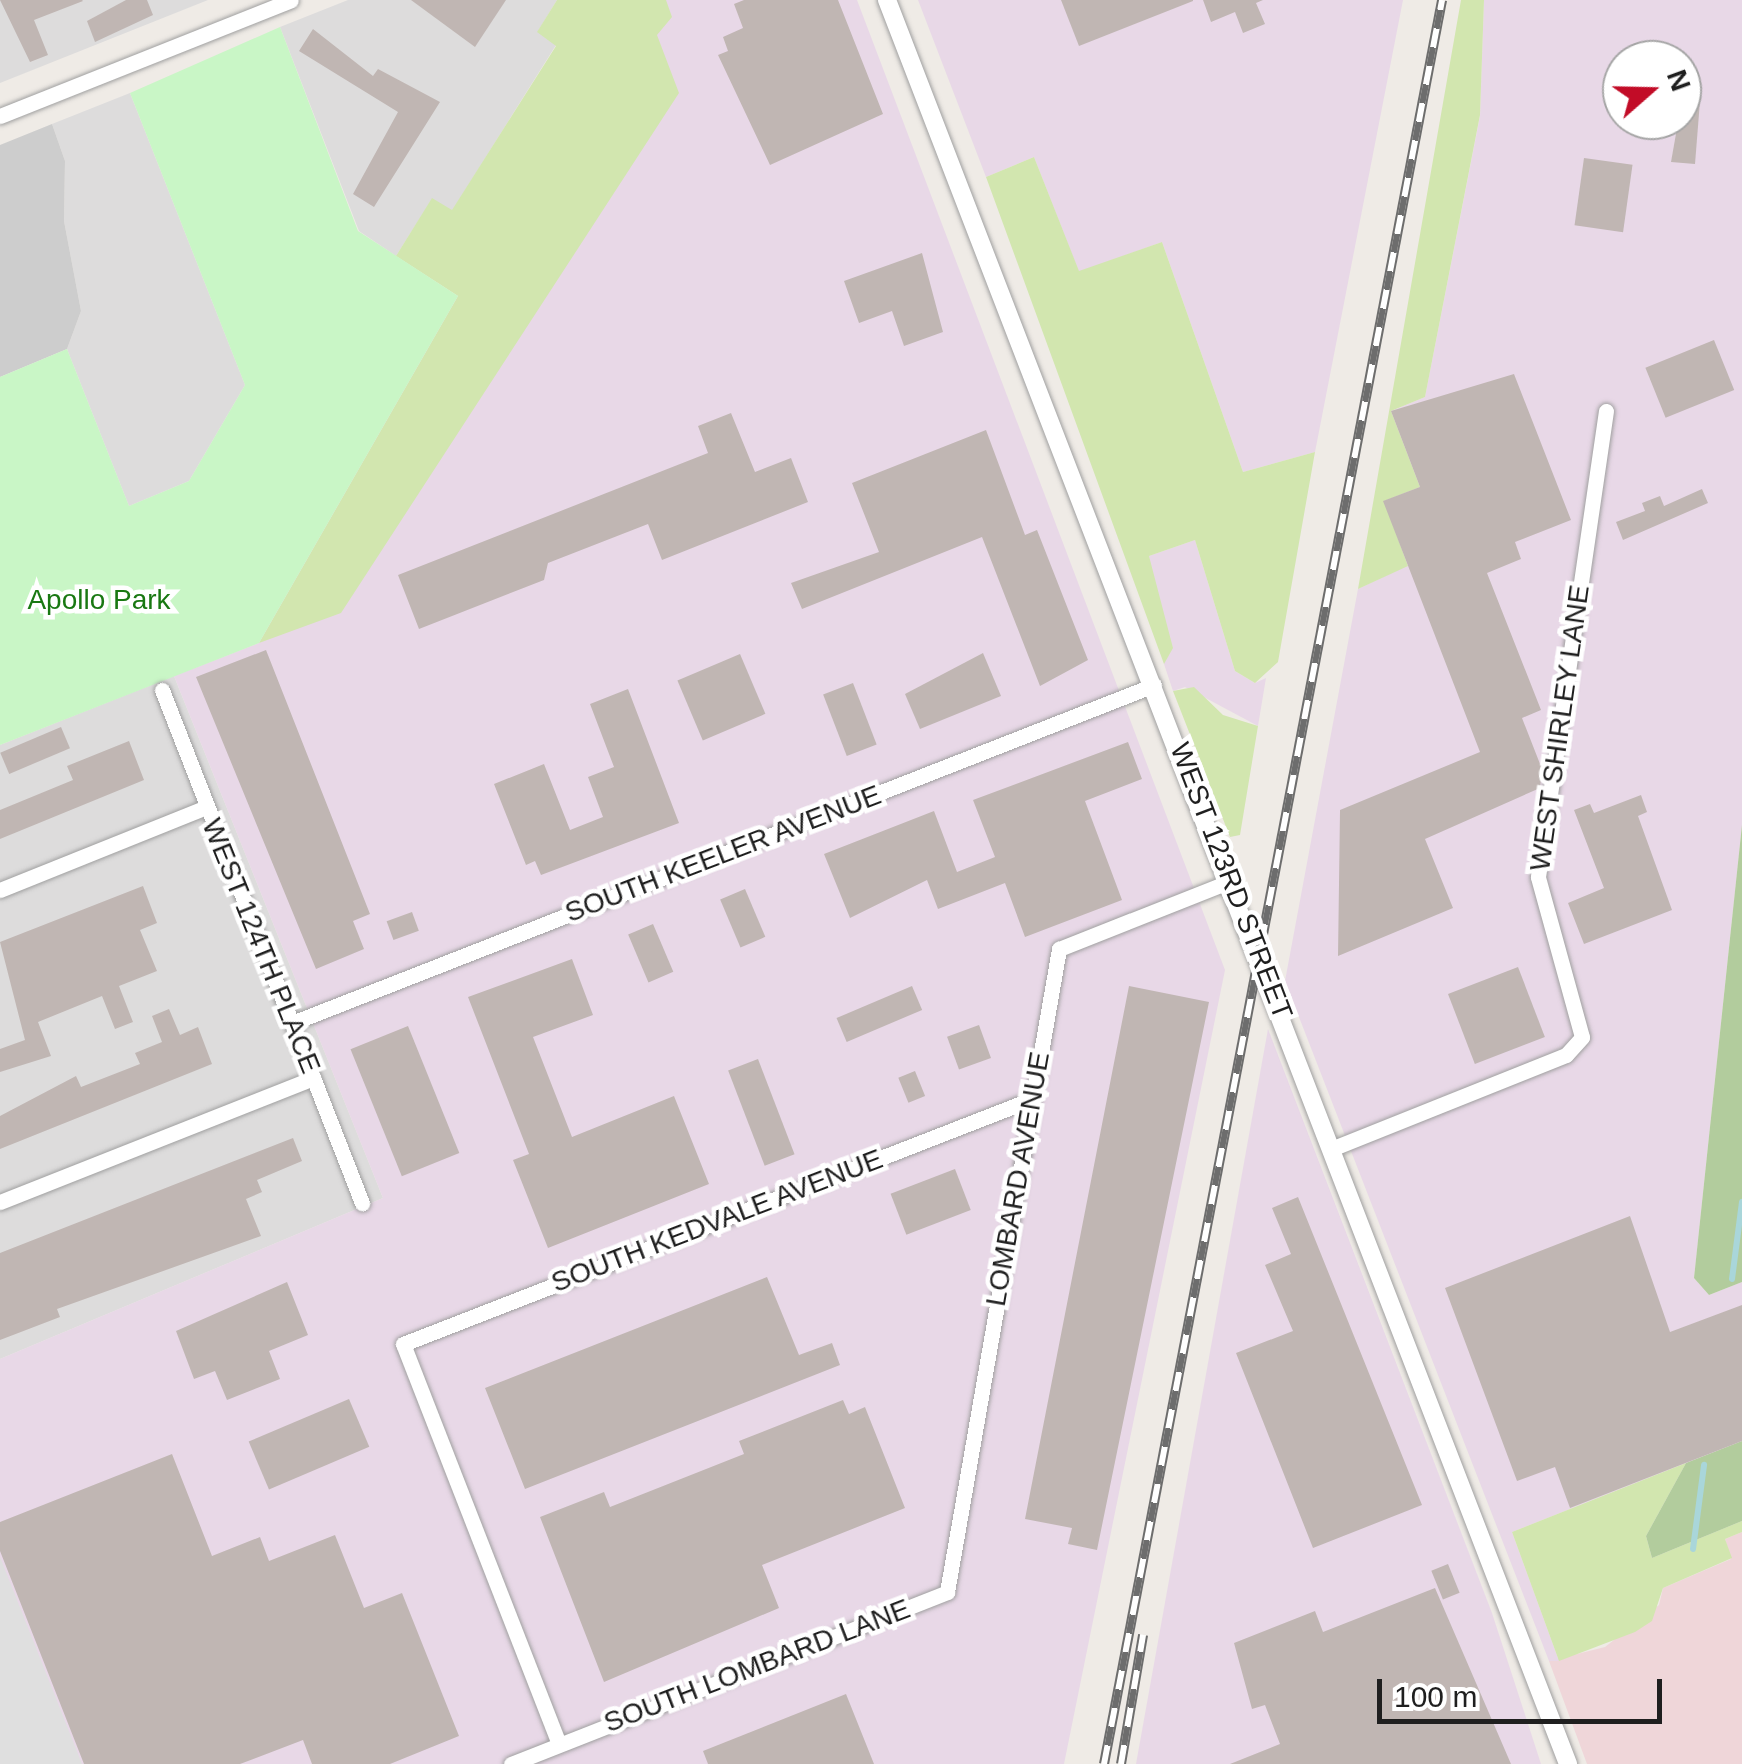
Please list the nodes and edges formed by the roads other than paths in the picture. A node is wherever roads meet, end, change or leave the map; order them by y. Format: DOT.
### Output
graph roads {
  1 [pos="291,0"];
  2 [pos="887,0"];
  3 [pos="0,116"];
  4 [pos="1606,411"];
  5 [pos="1154,684"];
  6 [pos="162,690"];
  7 [pos="206,808"];
  8 [pos="1230,881"];
  9 [pos="0,890"];
  10 [pos="292,1024"];
  11 [pos="314,1078"];
  12 [pos="1032,1099"];
  13 [pos="1331,1149"];
  14 [pos="0,1202"];
  15 [pos="362,1202"];
  16 [pos="947,1592"];
  17 [pos="559,1744"];
  18 [pos="511,1764"];
  19 [pos="1568,1764"];
  1 -- 3 [label="street"];
  2 -- 5 [label="street, WEST 123RD STREET"];
  4 -- 13 [label="street, WEST SHIRLEY LANE"];
  5 -- 8 [label="street, WEST 123RD STREET"];
  5 -- 10 [label="street, SOUTH KEELER AVENUE"];
  6 -- 7 [label="street, WEST 124TH PLACE"];
  7 -- 9 [label="street"];
  7 -- 10 [label="street, WEST 124TH PLACE"];
  8 -- 12 [label="street, LOMBARD AVENUE"];
  8 -- 13 [label="street, WEST 123RD STREET"];
  10 -- 11 [label="street, WEST 124TH PLACE"];
  11 -- 14 [label="street"];
  11 -- 15 [label="street, WEST 124TH PLACE"];
  12 -- 16 [label="street, LOMBARD AVENUE"];
  12 -- 17 [label="street, SOUTH KEDVALE AVENUE"];
  13 -- 19 [label="street, WEST 123RD STREET"];
  16 -- 17 [label="street, SOUTH LOMBARD LANE"];
  17 -- 18 [label="street, SOUTH LOMBARD LANE"];
}
